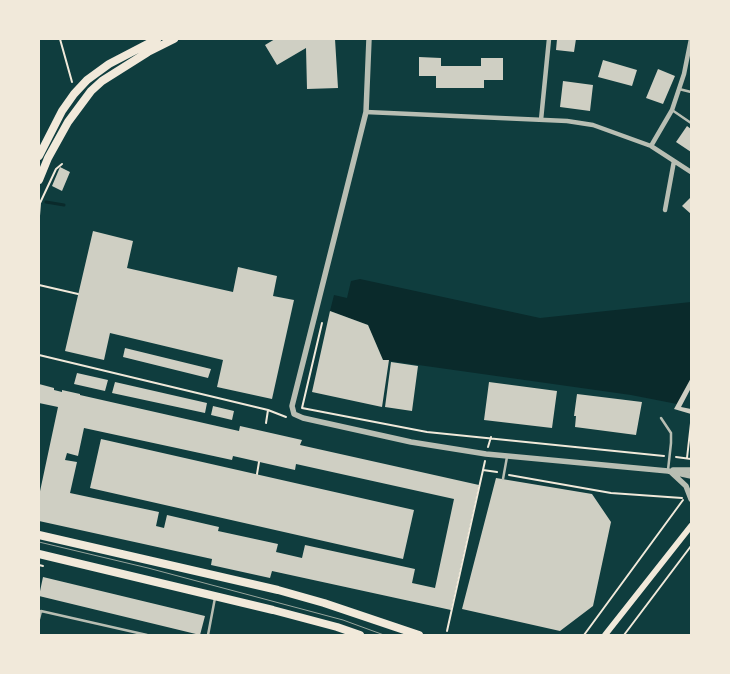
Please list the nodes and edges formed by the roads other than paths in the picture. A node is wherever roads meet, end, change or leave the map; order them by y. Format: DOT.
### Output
graph roads {
  1 [pos="157,39"];
  2 [pos="174,39"];
  3 [pos="369,39"];
  4 [pos="548,39"];
  5 [pos="691,39"];
  6 [pos="679,89"];
  7 [pos="691,92"];
  8 [pos="672,110"];
  9 [pos="366,112"];
  10 [pos="542,120"];
  11 [pos="691,123"];
  12 [pos="652,146"];
  13 [pos="39,156"];
  14 [pos="674,161"];
  15 [pos="691,172"];
  16 [pos="39,180"];
  17 [pos="665,210"];
  18 [pos="661,418"];
  19 [pos="507,457"];
  20 [pos="691,470"];
  21 [pos="668,471"];
  22 [pos="691,476"];
  23 [pos="503,479"];
  24 [pos="691,499"];
  25 [pos="691,526"];
  26 [pos="39,535"];
  27 [pos="39,554"];
  28 [pos="216,596"];
  29 [pos="39,619"];
  30 [pos="147,635"];
  31 [pos="208,635"];
  32 [pos="360,635"];
  33 [pos="419,635"];
  34 [pos="605,635"];
  1 -- 13 [label="main road"];
  2 -- 16 [label="main road"];
  3 -- 9 [label="street"];
  4 -- 10 [label="street"];
  5 -- 6 [label="street"];
  6 -- 7 [label="lane"];
  6 -- 8 [label="street"];
  8 -- 11 [label="lane"];
  8 -- 12 [label="street"];
  9 -- 10 [label="street"];
  9 -- 19 [label="street"];
  10 -- 12 [label="street"];
  12 -- 14 [label="street"];
  14 -- 15 [label="street"];
  14 -- 17 [label="street"];
  18 -- 21 [label="lane"];
  19 -- 21 [label="street"];
  19 -- 23 [label="lane"];
  20 -- 21 [label="street"];
  21 -- 22 [label="street"];
  21 -- 24 [label="street"];
  25 -- 34 [label="main road"];
  26 -- 33 [label="main road"];
  27 -- 28 [label="main road"];
  28 -- 31 [label="lane"];
  28 -- 32 [label="main road"];
  29 -- 30 [label="lane"];
}
